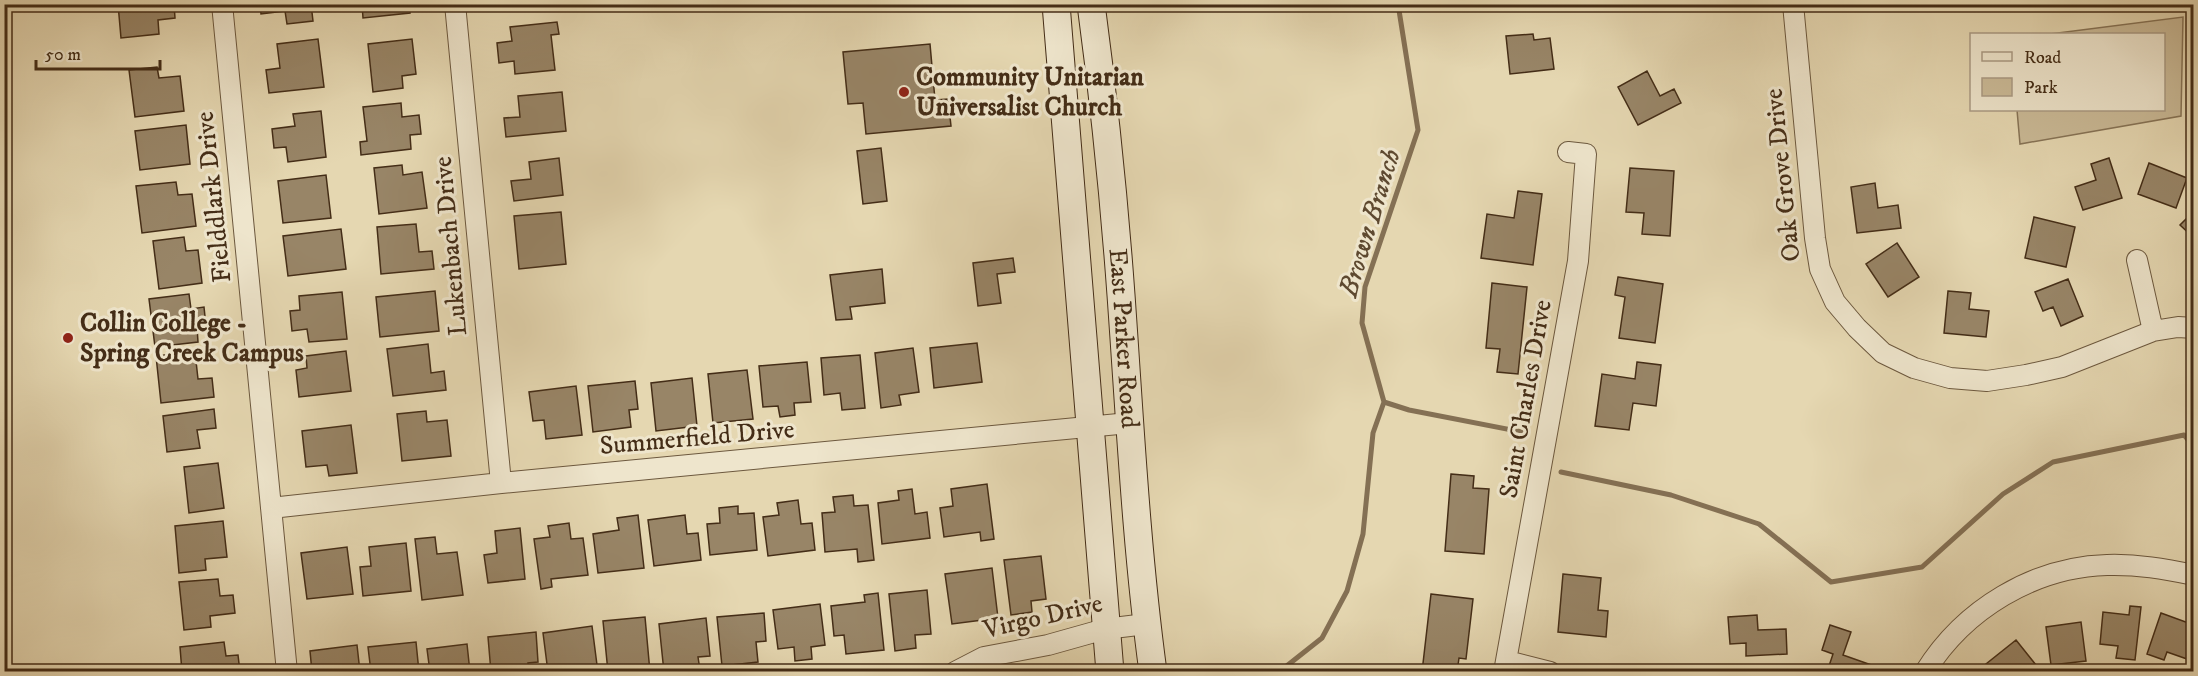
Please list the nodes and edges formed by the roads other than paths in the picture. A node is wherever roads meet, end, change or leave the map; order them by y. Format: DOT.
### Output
graph roads {
  1 [pos="222,4"];
  2 [pos="455,4"];
  3 [pos="1056,4"];
  4 [pos="1091,4"];
  5 [pos="1793,4"];
  6 [pos="1065,114"];
  7 [pos="1106,114"];
  8 [pos="1568,152"];
  9 [pos="1113,198"];
  10 [pos="1073,200"];
  11 [pos="2137,260"];
  12 [pos="1080,295"];
  13 [pos="1121,295"];
  14 [pos="2193,328"];
  15 [pos="2153,331"];
  16 [pos="1129,423"];
  17 [pos="1092,428"];
  18 [pos="501,483"];
  19 [pos="271,508"];
  20 [pos="2193,575"];
  21 [pos="1146,624"];
  22 [pos="1105,629"];
  23 [pos="1506,666"];
  24 [pos="287,672"];
  25 [pos="955,672"];
  26 [pos="1110,672"];
  27 [pos="1153,672"];
  28 [pos="1550,672"];
  29 [pos="1925,672"];
  1 -- 19 [label="street, Fielddlark Drive"];
  2 -- 18 [label="street, Lukenbach Drive"];
  3 -- 6 [label="main road, East Parker Road"];
  4 -- 7 [label="main road, East Parker Road"];
  5 -- 15 [label="street, Oak Grove Drive"];
  6 -- 7 [label="main road"];
  6 -- 10 [label="main road, East Parker Road"];
  7 -- 9 [label="main road, East Parker Road"];
  8 -- 23 [label="street, Saint Charles Drive"];
  9 -- 10 [label="main road"];
  9 -- 13 [label="main road, East Parker Road"];
  10 -- 12 [label="main road, East Parker Road"];
  11 -- 15 [label="street"];
  12 -- 13 [label="main road"];
  12 -- 17 [label="main road, East Parker Road"];
  13 -- 16 [label="main road, East Parker Road"];
  14 -- 15 [label="street, Oak Grove Drive"];
  16 -- 17 [label="street, Summerfield Drive"];
  16 -- 21 [label="main road, East Parker Road"];
  17 -- 18 [label="street, Summerfield Drive"];
  17 -- 22 [label="main road, East Parker Road"];
  18 -- 19 [label="street, Summerfield Drive"];
  19 -- 24 [label="street, Fielddlark Drive"];
  20 -- 29 [label="street"];
  21 -- 22 [label="street, Virgo Drive"];
  21 -- 27 [label="main road, East Parker Road"];
  22 -- 25 [label="street, Virgo Drive"];
  22 -- 26 [label="main road, East Parker Road"];
  23 -- 28 [label="street"];
}
